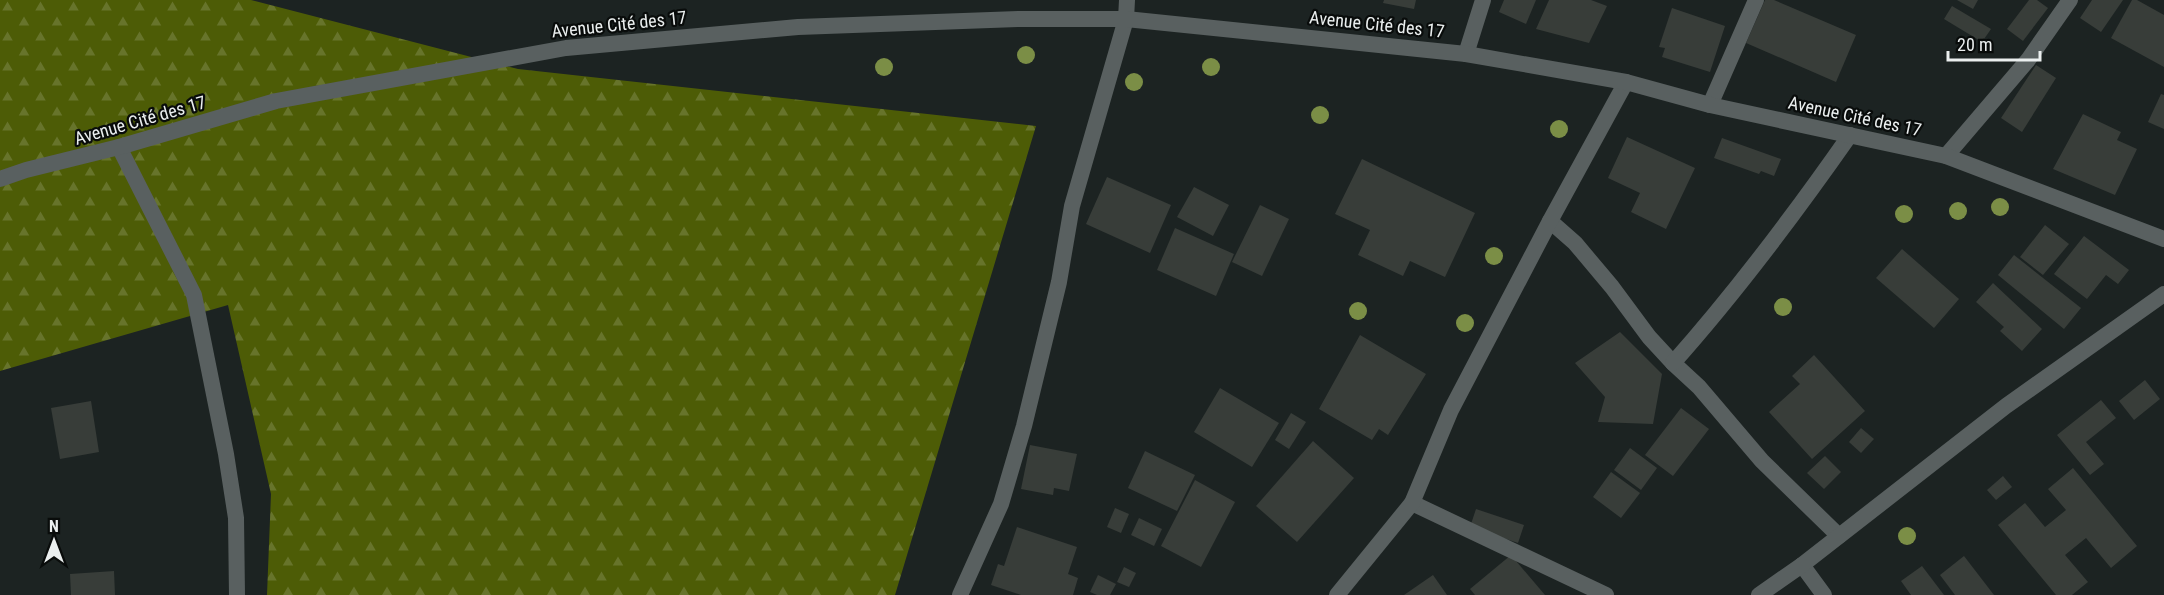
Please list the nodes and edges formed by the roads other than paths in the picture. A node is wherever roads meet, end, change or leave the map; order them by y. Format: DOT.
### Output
graph roads {
  1 [pos="1127,0"];
  2 [pos="1483,0"];
  3 [pos="1756,0"];
  4 [pos="2070,0"];
  5 [pos="1126,19"];
  6 [pos="1466,54"];
  7 [pos="1626,82"];
  8 [pos="1710,105"];
  9 [pos="1850,135"];
  10 [pos="119,147"];
  11 [pos="1946,156"];
  12 [pos="0,179"];
  13 [pos="1550,221"];
  14 [pos="2164,239"];
  15 [pos="2164,294"];
  16 [pos="1673,363"];
  17 [pos="1412,503"];
  18 [pos="1839,536"];
  19 [pos="1802,565"];
  20 [pos="237,595"];
  21 [pos="960,595"];
  22 [pos="1337,595"];
  23 [pos="1606,595"];
  24 [pos="1759,595"];
  25 [pos="1824,595"];
  1 -- 5 [label="street"];
  2 -- 6 [label="street"];
  3 -- 8 [label="street"];
  4 -- 11 [label="street"];
  5 -- 6 [label="street, Avenue Cité des 17"];
  5 -- 10 [label="street, Avenue Cité des 17"];
  5 -- 21 [label="street"];
  6 -- 7 [label="street, Avenue Cité des 17"];
  7 -- 8 [label="street, Avenue Cité des 17"];
  7 -- 13 [label="street"];
  8 -- 9 [label="street, Avenue Cité des 17"];
  9 -- 11 [label="street, Avenue Cité des 17"];
  9 -- 16 [label="street"];
  10 -- 12 [label="street, Avenue Cité des 17"];
  10 -- 20 [label="street"];
  11 -- 14 [label="street, Avenue Cité des 17"];
  13 -- 16 [label="street"];
  13 -- 17 [label="street"];
  15 -- 18 [label="street"];
  16 -- 18 [label="street"];
  17 -- 22 [label="street"];
  17 -- 23 [label="street"];
  18 -- 19 [label="street"];
  19 -- 24 [label="street"];
  19 -- 25 [label="street"];
}
